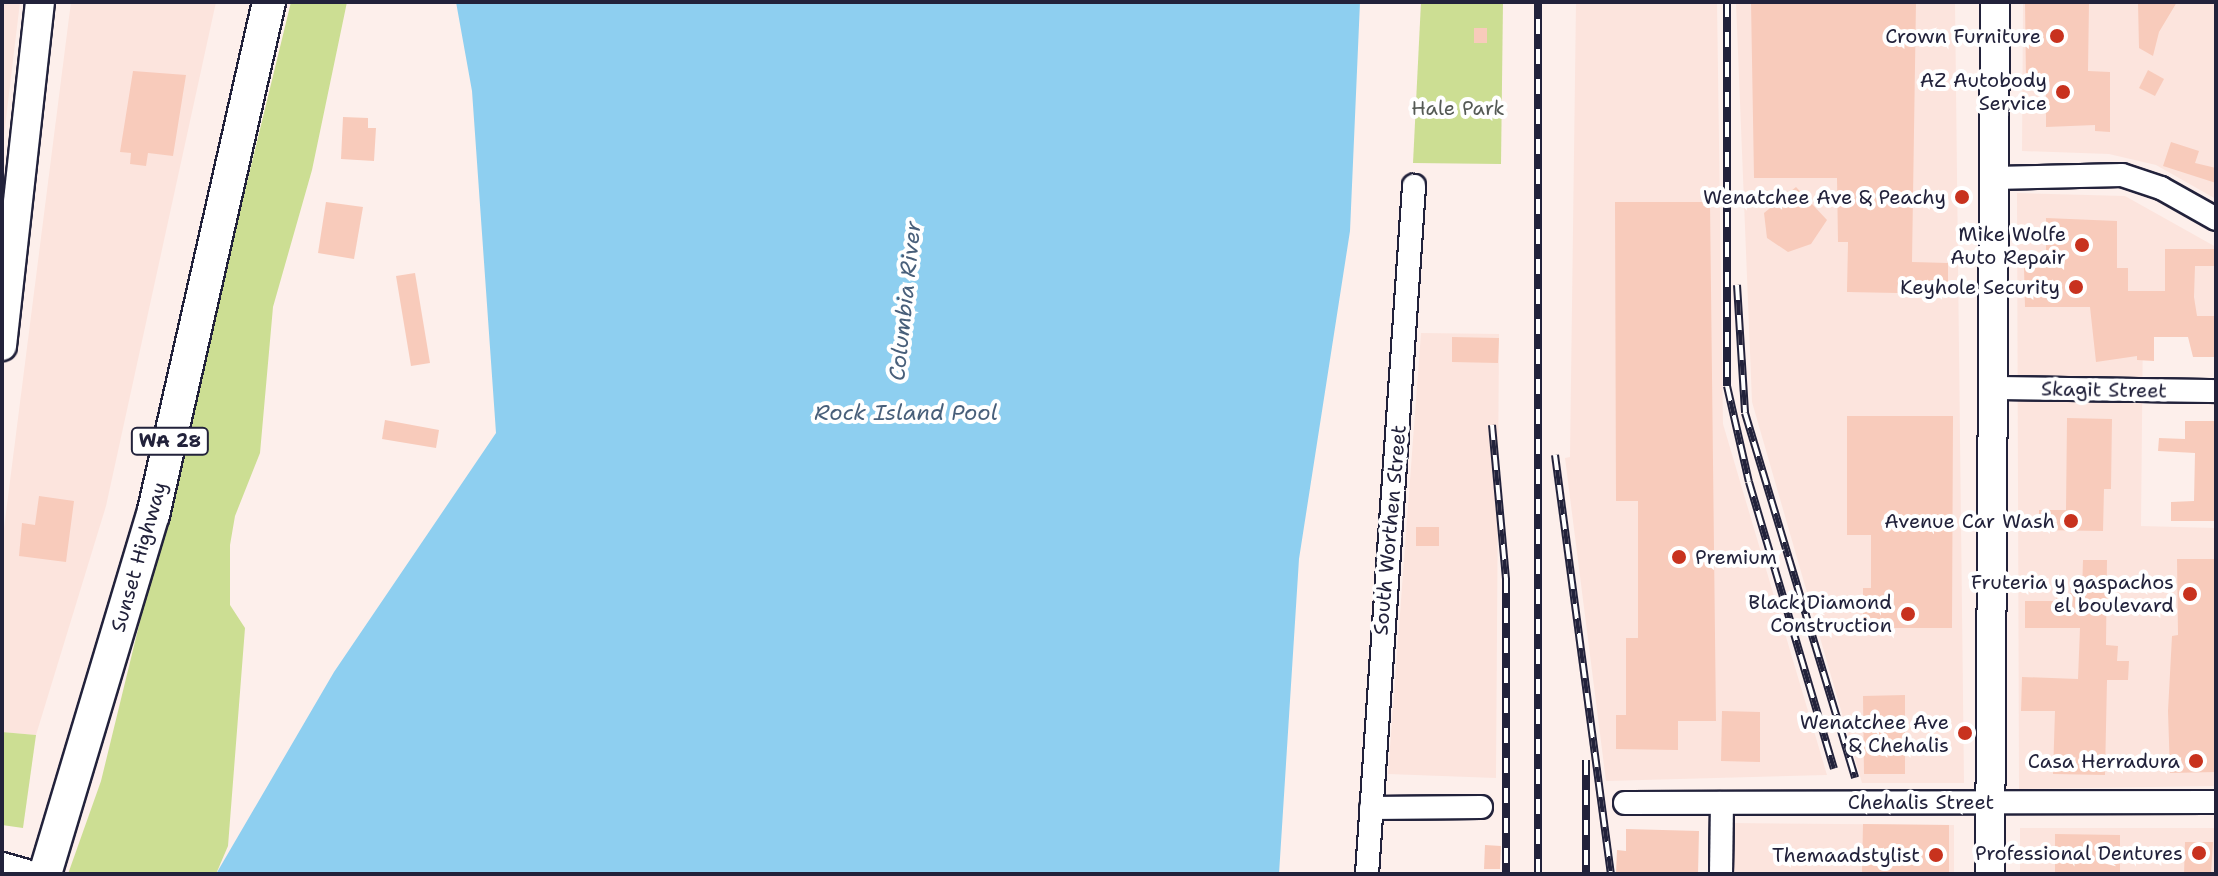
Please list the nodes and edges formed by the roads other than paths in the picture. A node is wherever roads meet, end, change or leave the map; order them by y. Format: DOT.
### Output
graph roads {
  1 [pos="40,2"];
  2 [pos="269,2"];
  3 [pos="1995,2"];
  4 [pos="1995,178"];
  5 [pos="1414,186"];
  6 [pos="2216,219"];
  7 [pos="2,346"];
  8 [pos="1992,388"];
  9 [pos="2216,391"];
  10 [pos="1990,802"];
  11 [pos="2216,802"];
  12 [pos="1625,803"];
  13 [pos="1722,803"];
  14 [pos="1481,807"];
  15 [pos="1371,808"];
  16 [pos="2,867"];
  17 [pos="26,874"];
  18 [pos="45,874"];
  19 [pos="1367,874"];
  20 [pos="1721,874"];
  21 [pos="1990,874"];
  1 -- 7 [label="main road"];
  2 -- 18 [label="highway, Sunset Highway / WA 28"];
  3 -- 4 [label="main road"];
  4 -- 6 [label="street"];
  4 -- 8 [label="main road"];
  5 -- 15 [label="street, South Worthen Street"];
  8 -- 9 [label="street, Skagit Street"];
  8 -- 10 [label="main road"];
  10 -- 11 [label="street, Chehalis Street"];
  10 -- 13 [label="street, Chehalis Street"];
  10 -- 21 [label="main road"];
  12 -- 13 [label="street, Chehalis Street"];
  13 -- 20 [label="street"];
  14 -- 15 [label="street"];
  15 -- 19 [label="street, South Worthen Street"];
  16 -- 17 [label="main road"];
}
